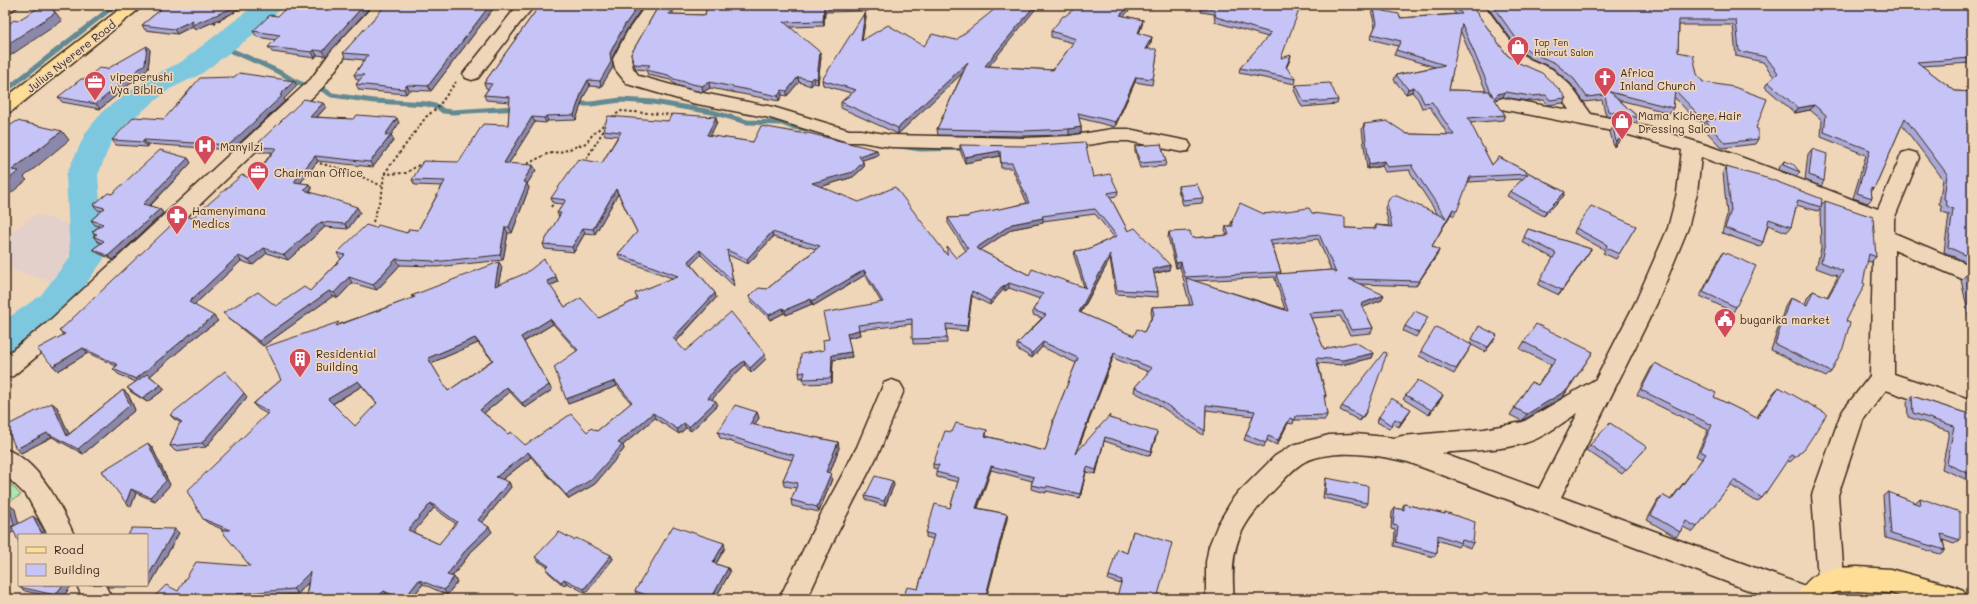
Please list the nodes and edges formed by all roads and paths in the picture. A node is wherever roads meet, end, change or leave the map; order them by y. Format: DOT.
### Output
graph roads {
  1 [pos="28,5"];
  2 [pos="33,5"];
  3 [pos="136,5"];
  4 [pos="244,5"];
  5 [pos="383,5"];
  6 [pos="527,5"];
  7 [pos="654,5"];
  8 [pos="1475,5"];
  9 [pos="5,6"];
  10 [pos="232,13"];
  11 [pos="226,16"];
  12 [pos="214,23"];
  13 [pos="5,25"];
  14 [pos="472,74"];
  15 [pos="1503,104"];
  16 [pos="5,107"];
  17 [pos="680,115"];
  18 [pos="1585,120"];
  19 [pos="608,121"];
  20 [pos="1181,146"];
  21 [pos="1692,147"];
  22 [pos="1909,158"];
  23 [pos="308,161"];
  24 [pos="444,162"];
  25 [pos="582,165"];
  26 [pos="518,166"];
  27 [pos="384,174"];
  28 [pos="382,186"];
  29 [pos="555,201"];
  30 [pos="551,207"];
  31 [pos="373,222"];
  32 [pos="1884,228"];
  33 [pos="1972,275"];
  34 [pos="5,369"];
  35 [pos="1882,379"];
  36 [pos="1605,386"];
  37 [pos="892,390"];
  38 [pos="1972,410"];
  39 [pos="1391,447"];
  40 [pos="5,460"];
  41 [pos="1545,502"];
  42 [pos="60,534"];
  43 [pos="1831,580"];
  44 [pos="91,586"];
  45 [pos="98,599"];
  46 [pos="793,599"];
  47 [pos="1220,599"];
  48 [pos="1806,599"];
  49 [pos="1810,599"];
  50 [pos="1953,599"];
  1 -- 9 [label="street"];
  2 -- 13 [label="street"];
  3 -- 16 [label="main road, Julius Nyerere Road"];
  4 -- 10 [label="path"];
  5 -- 34 [label="street"];
  6 -- 14 [label="street"];
  7 -- 20 [label="street"];
  8 -- 18 [label="street"];
  11 -- 12 [label="path"];
  14 -- 27 [label="path"];
  15 -- 18 [label="street"];
  17 -- 19 [label="path"];
  18 -- 21 [label="street"];
  19 -- 25 [label="path"];
  19 -- 26 [label="path"];
  21 -- 32 [label="street"];
  21 -- 36 [label="street"];
  22 -- 32 [label="street"];
  23 -- 28 [label="path"];
  24 -- 27 [label="path"];
  27 -- 28 [label="path"];
  28 -- 31 [label="path"];
  29 -- 30 [label="path"];
  32 -- 33 [label="street"];
  32 -- 35 [label="street"];
  35 -- 38 [label="street"];
  35 -- 43 [label="street"];
  36 -- 39 [label="street"];
  36 -- 41 [label="street"];
  37 -- 46 [label="street"];
  39 -- 41 [label="street"];
  39 -- 47 [label="street"];
  40 -- 42 [label="street"];
  41 -- 48 [label="street"];
  43 -- 49 [label="main road"];
  43 -- 50 [label="main road"];
  44 -- 45 [label="street"];
}
